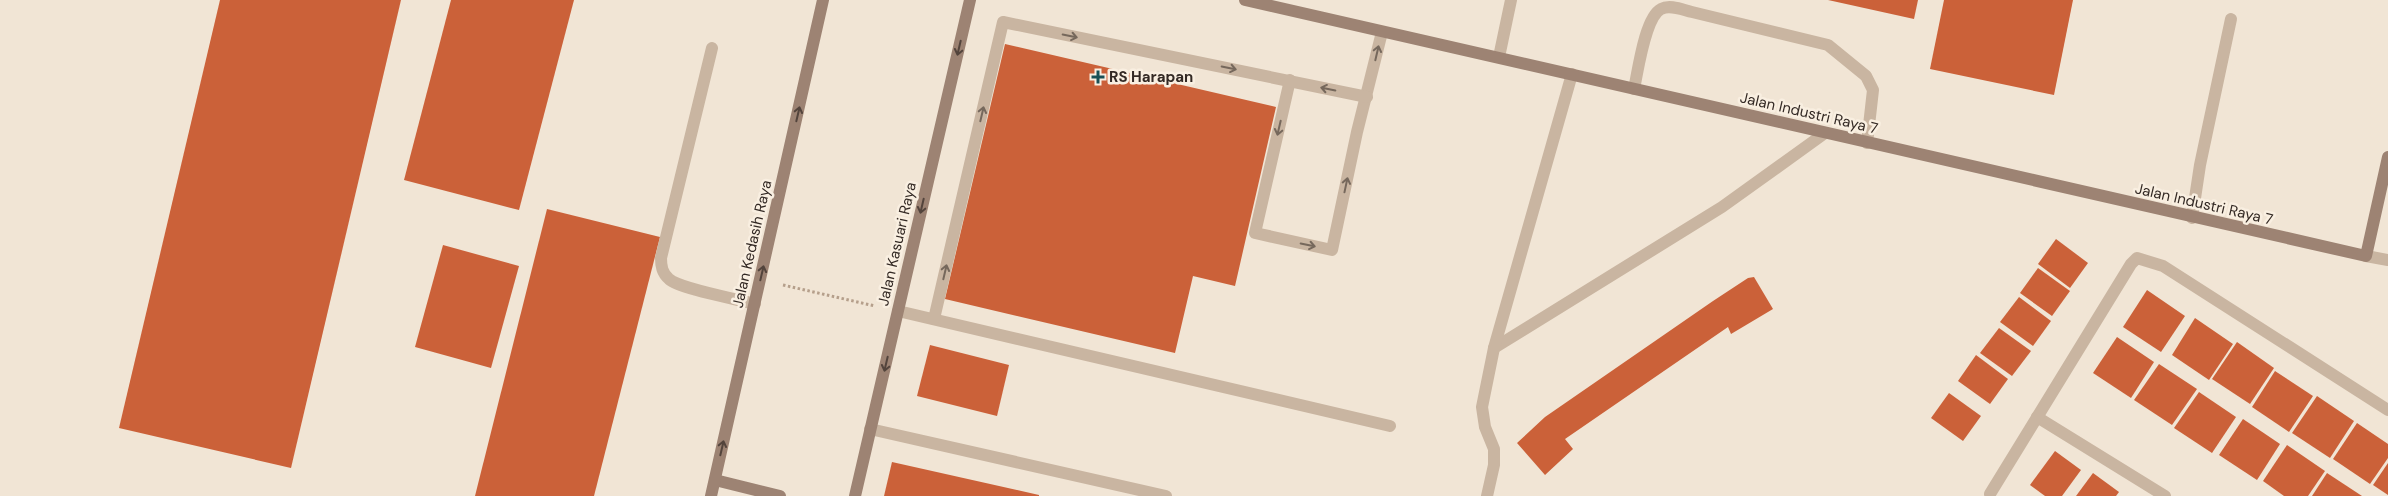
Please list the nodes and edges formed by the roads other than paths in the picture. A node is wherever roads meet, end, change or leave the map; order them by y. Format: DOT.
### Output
graph roads {
  1 [pos="823,0"];
  2 [pos="970,0"];
  3 [pos="1245,0"];
  4 [pos="1511,0"];
  5 [pos="2232,19"];
  6 [pos="1382,32"];
  7 [pos="712,48"];
  8 [pos="1499,57"];
  9 [pos="1572,74"];
  10 [pos="1290,80"];
  11 [pos="1634,88"];
  12 [pos="1367,97"];
  13 [pos="1825,133"];
  14 [pos="1867,143"];
  15 [pos="2388,157"];
  16 [pos="2192,218"];
  17 [pos="2366,256"];
  18 [pos="2388,260"];
  19 [pos="755,304"];
  20 [pos="898,312"];
  21 [pos="934,319"];
  22 [pos="1494,348"];
  23 [pos="2388,410"];
  24 [pos="2037,417"];
  25 [pos="1390,426"];
  26 [pos="870,429"];
  27 [pos="715,480"];
  28 [pos="1990,494"];
  29 [pos="711,496"];
  30 [pos="780,496"];
  31 [pos="855,496"];
  32 [pos="1166,496"];
  33 [pos="1487,496"];
  34 [pos="2165,496"];
  19 -- 1 [label="street, Jalan Kedasih Raya, one-way"];
  2 -- 20 [label="street, Jalan Kasuari Raya, one-way"];
  3 -- 6 [label="street, Jalan Industri Raya 7"];
  4 -- 8 [label="street"];
  5 -- 16 [label="street"];
  6 -- 8 [label="street, Jalan Industri Raya 7"];
  12 -- 6 [label="street, one-way"];
  7 -- 19 [label="street"];
  8 -- 9 [label="street, Jalan Industri Raya 7"];
  9 -- 11 [label="street, Jalan Industri Raya 7"];
  9 -- 22 [label="street"];
  12 -- 10 [label="street, one-way"];
  10 -- 12 [label="street, one-way"];
  21 -- 10 [label="street, one-way"];
  11 -- 13 [label="street, Jalan Industri Raya 7"];
  11 -- 14 [label="street"];
  13 -- 14 [label="street, Jalan Industri Raya 7"];
  13 -- 22 [label="street"];
  14 -- 16 [label="street, Jalan Industri Raya 7"];
  15 -- 17 [label="street"];
  16 -- 17 [label="street, Jalan Industri Raya 7"];
  17 -- 18 [label="street"];
  27 -- 19 [label="street, Jalan Kedasih Raya, one-way"];
  20 -- 21 [label="street"];
  20 -- 26 [label="street, Jalan Kasuari Raya, one-way"];
  21 -- 25 [label="street"];
  22 -- 33 [label="street"];
  23 -- 24 [label="street"];
  24 -- 28 [label="street"];
  24 -- 34 [label="street"];
  26 -- 31 [label="street, Jalan Kasuari Raya"];
  26 -- 32 [label="street"];
  27 -- 29 [label="street, Jalan Kedasih Raya"];
  27 -- 30 [label="street"];
}
